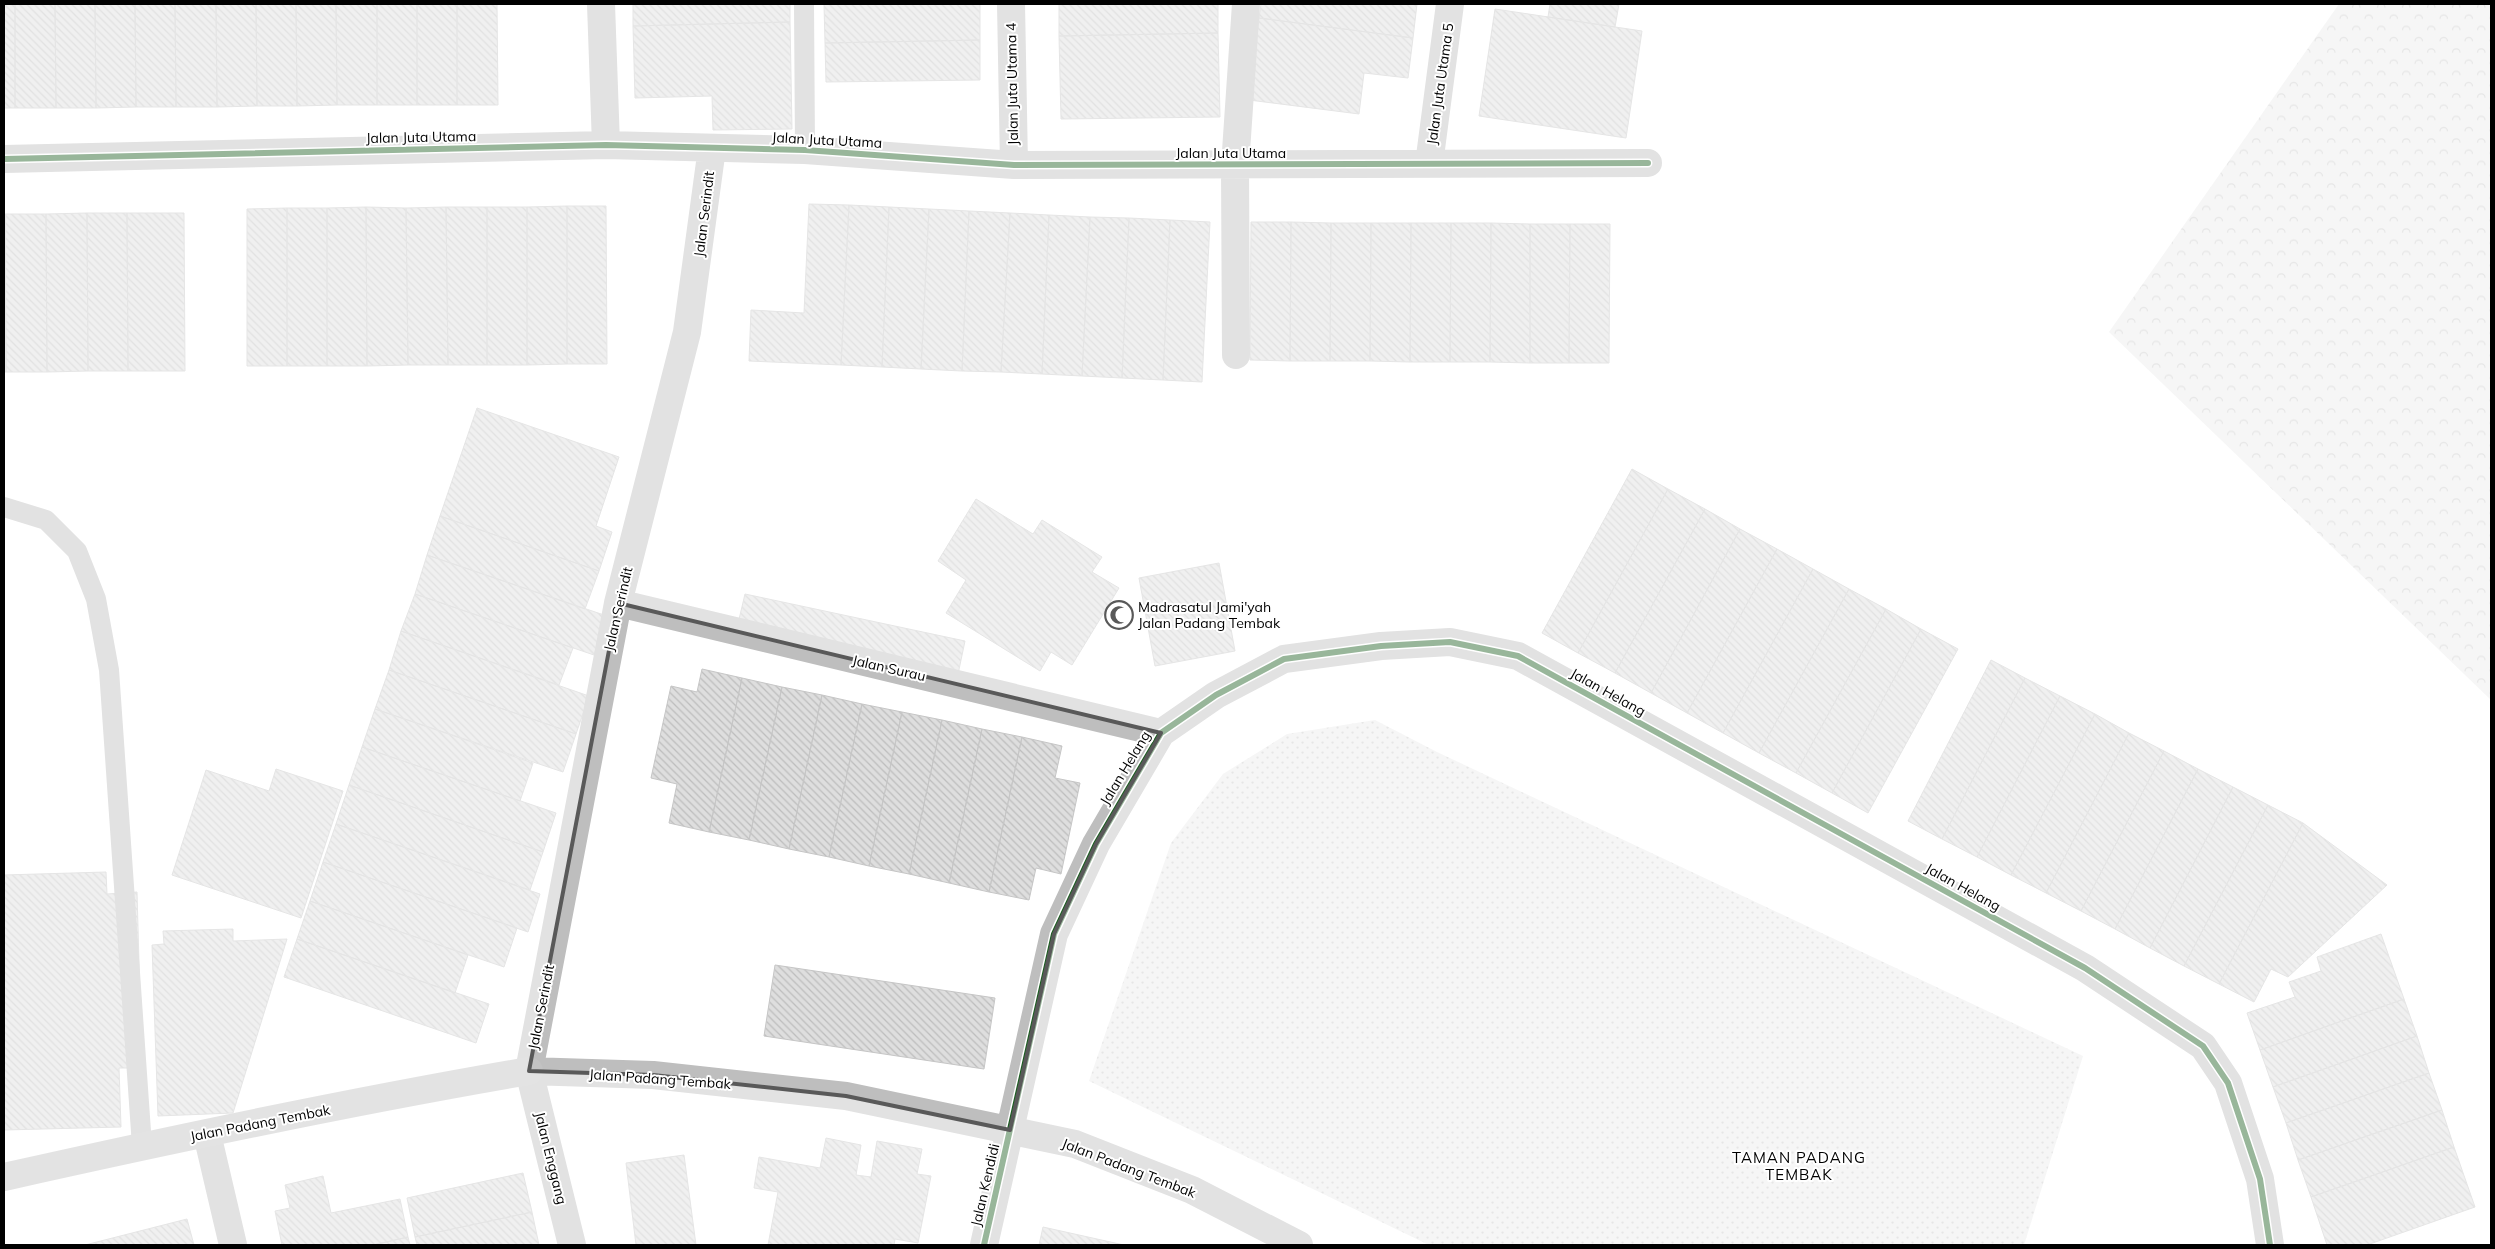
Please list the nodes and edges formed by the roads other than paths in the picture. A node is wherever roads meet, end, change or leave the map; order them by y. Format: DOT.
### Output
graph roads {
  1 [pos="601,4"];
  2 [pos="804,4"];
  3 [pos="1011,4"];
  4 [pos="1246,4"];
  5 [pos="1450,4"];
  6 [pos="606,145"];
  7 [pos="712,148"];
  8 [pos="805,150"];
  9 [pos="4,159"];
  10 [pos="1648,163"];
  11 [pos="1429,164"];
  12 [pos="1014,165"];
  13 [pos="1235,166"];
  14 [pos="1236,355"];
  15 [pos="4,507"];
  16 [pos="618,603"];
  17 [pos="1161,733"];
  18 [pos="529,1071"];
  19 [pos="1010,1130"];
  20 [pos="207,1134"];
  21 [pos="142,1146"];
  22 [pos="4,1177"];
  23 [pos="233,1245"];
  24 [pos="572,1245"];
  25 [pos="984,1245"];
  26 [pos="1299,1245"];
  27 [pos="2270,1245"];
  1 -- 6 [label="street"];
  2 -- 8 [label="lane"];
  3 -- 12 [label="street, Jalan Juta Utama 4"];
  4 -- 13 [label="street"];
  5 -- 11 [label="street, Jalan Juta Utama 5"];
  6 -- 7 [label="street, Jalan Juta Utama"];
  6 -- 9 [label="street, Jalan Juta Utama"];
  7 -- 8 [label="street, Jalan Juta Utama"];
  7 -- 16 [label="street, Jalan Serindit"];
  8 -- 12 [label="street, Jalan Juta Utama"];
  10 -- 11 [label="street, Jalan Juta Utama"];
  11 -- 13 [label="street, Jalan Juta Utama"];
  12 -- 13 [label="street, Jalan Juta Utama"];
  13 -- 14 [label="street"];
  15 -- 21 [label="lane"];
  16 -- 17 [label="street, Jalan Surau"];
  16 -- 18 [label="street, Jalan Serindit"];
  17 -- 19 [label="street, Jalan Helang"];
  17 -- 27 [label="street, Jalan Helang"];
  18 -- 19 [label="street, Jalan Padang Tembak"];
  18 -- 20 [label="street, Jalan Padang Tembak"];
  18 -- 24 [label="street, Jalan Enggang"];
  19 -- 25 [label="street, Jalan Kendidi"];
  19 -- 26 [label="street, Jalan Padang Tembak"];
  20 -- 21 [label="street, Jalan Padang Tembak"];
  20 -- 23 [label="street"];
  21 -- 22 [label="street, Jalan Padang Tembak"];
}
